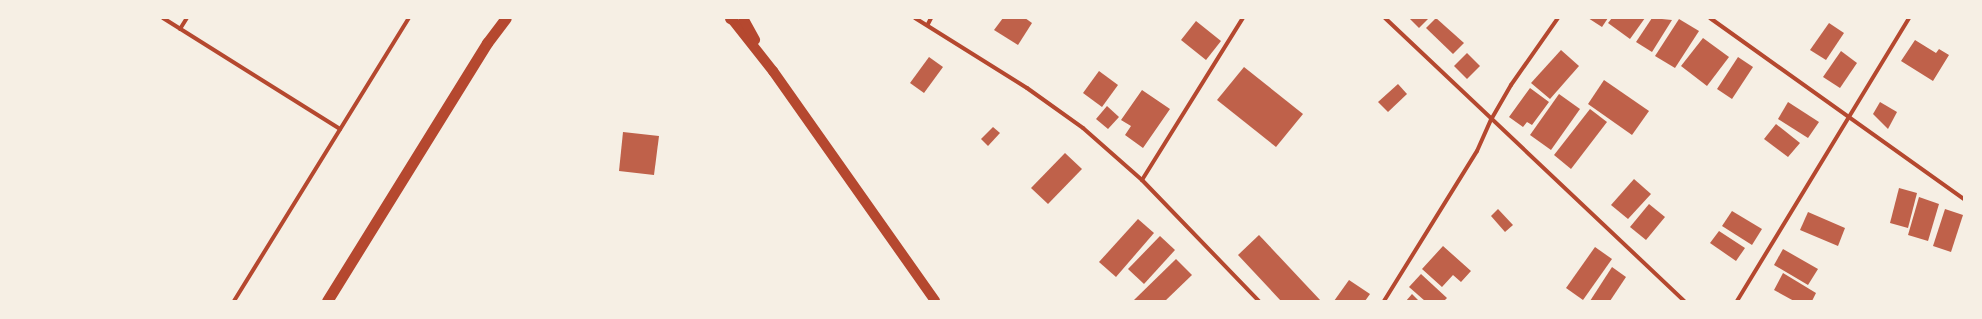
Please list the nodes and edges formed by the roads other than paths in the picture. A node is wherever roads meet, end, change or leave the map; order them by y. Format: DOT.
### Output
graph roads {
  1 [pos="164,18"];
  2 [pos="187,18"];
  3 [pos="409,18"];
  4 [pos="506,18"];
  5 [pos="516,18"];
  6 [pos="734,18"];
  7 [pos="915,18"];
  8 [pos="931,18"];
  9 [pos="1243,18"];
  10 [pos="1385,18"];
  11 [pos="1558,18"];
  12 [pos="1710,18"];
  13 [pos="1909,18"];
  14 [pos="498,24"];
  15 [pos="928,24"];
  16 [pos="180,29"];
  17 [pos="1850,117"];
  18 [pos="1492,118"];
  19 [pos="340,129"];
  20 [pos="1142,180"];
  21 [pos="1964,199"];
  22 [pos="234,301"];
  23 [pos="327,301"];
  24 [pos="935,301"];
  25 [pos="1259,301"];
  26 [pos="1384,301"];
  27 [pos="1684,301"];
  28 [pos="1736,301"];
  1 -- 16 [label="street"];
  2 -- 16 [label="street"];
  3 -- 19 [label="street"];
  4 -- 14 [label="highway"];
  5 -- 14 [label="highway"];
  6 -- 24 [label="main road"];
  7 -- 15 [label="street"];
  8 -- 15 [label="street"];
  9 -- 20 [label="street"];
  10 -- 18 [label="street"];
  11 -- 18 [label="street"];
  12 -- 17 [label="street"];
  13 -- 17 [label="street"];
  14 -- 23 [label="highway"];
  15 -- 20 [label="street"];
  16 -- 19 [label="street"];
  17 -- 21 [label="street"];
  17 -- 28 [label="street"];
  18 -- 26 [label="street"];
  18 -- 27 [label="street"];
  19 -- 22 [label="street"];
  20 -- 25 [label="street"];
}
